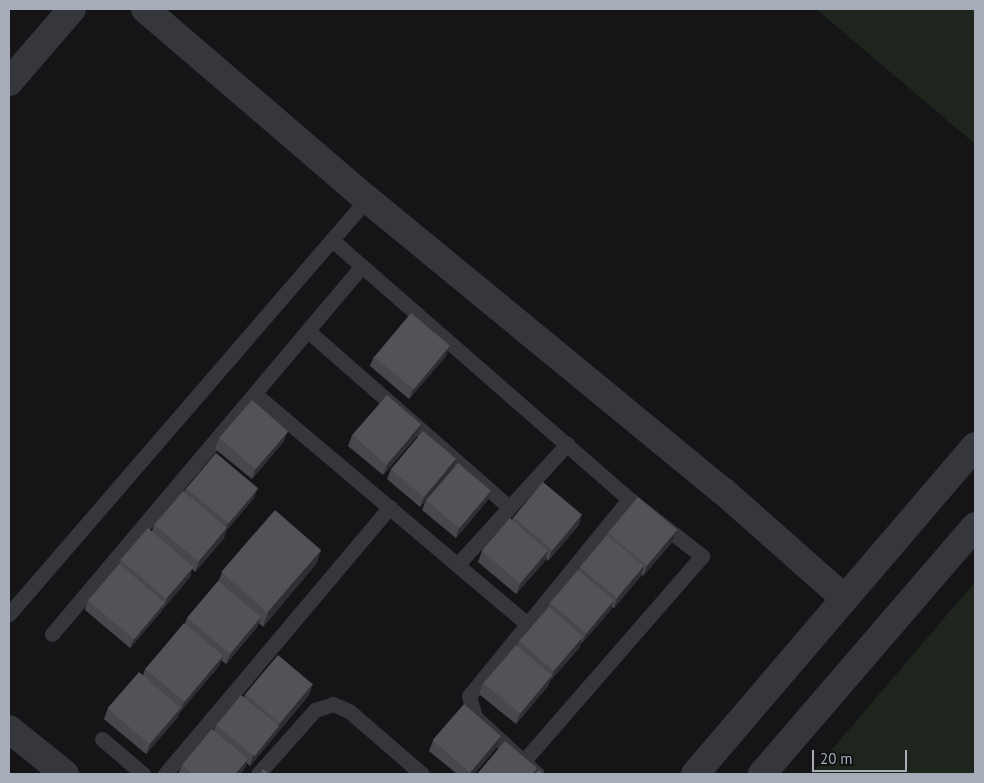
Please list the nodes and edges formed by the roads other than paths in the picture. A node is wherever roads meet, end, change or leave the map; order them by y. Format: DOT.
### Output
graph roads {
  1 [pos="72,9"];
  2 [pos="145,9"];
  3 [pos="9,82"];
  4 [pos="367,199"];
  5 [pos="332,240"];
  6 [pos="362,266"];
  7 [pos="308,331"];
  8 [pos="255,394"];
  9 [pos="567,444"];
  10 [pos="975,446"];
  11 [pos="630,499"];
  12 [pos="390,507"];
  13 [pos="509,507"];
  14 [pos="975,526"];
  15 [pos="456,565"];
  16 [pos="844,598"];
  17 [pos="9,614"];
  18 [pos="527,624"];
  19 [pos="52,634"];
  20 [pos="9,729"];
  21 [pos="102,740"];
  22 [pos="523,762"];
  23 [pos="267,771"];
  24 [pos="64,774"];
  25 [pos="142,774"];
  26 [pos="165,774"];
  27 [pos="422,774"];
  28 [pos="537,774"];
  29 [pos="695,774"];
  30 [pos="762,774"];
  1 -- 3 [label="street"];
  2 -- 4 [label="street"];
  4 -- 5 [label="lane"];
  4 -- 16 [label="street"];
  5 -- 6 [label="lane"];
  5 -- 17 [label="lane"];
  6 -- 7 [label="lane"];
  6 -- 9 [label="lane"];
  7 -- 8 [label="lane"];
  7 -- 13 [label="lane"];
  8 -- 12 [label="lane"];
  8 -- 19 [label="lane"];
  9 -- 11 [label="lane"];
  9 -- 13 [label="lane"];
  10 -- 16 [label="street"];
  11 -- 18 [label="lane"];
  11 -- 22 [label="lane"];
  12 -- 15 [label="lane"];
  12 -- 26 [label="lane"];
  13 -- 15 [label="lane"];
  14 -- 30 [label="street"];
  15 -- 18 [label="lane"];
  16 -- 29 [label="street"];
  18 -- 22 [label="lane"];
  20 -- 24 [label="street"];
  21 -- 25 [label="lane"];
  22 -- 28 [label="lane"];
  23 -- 27 [label="lane"];
}
